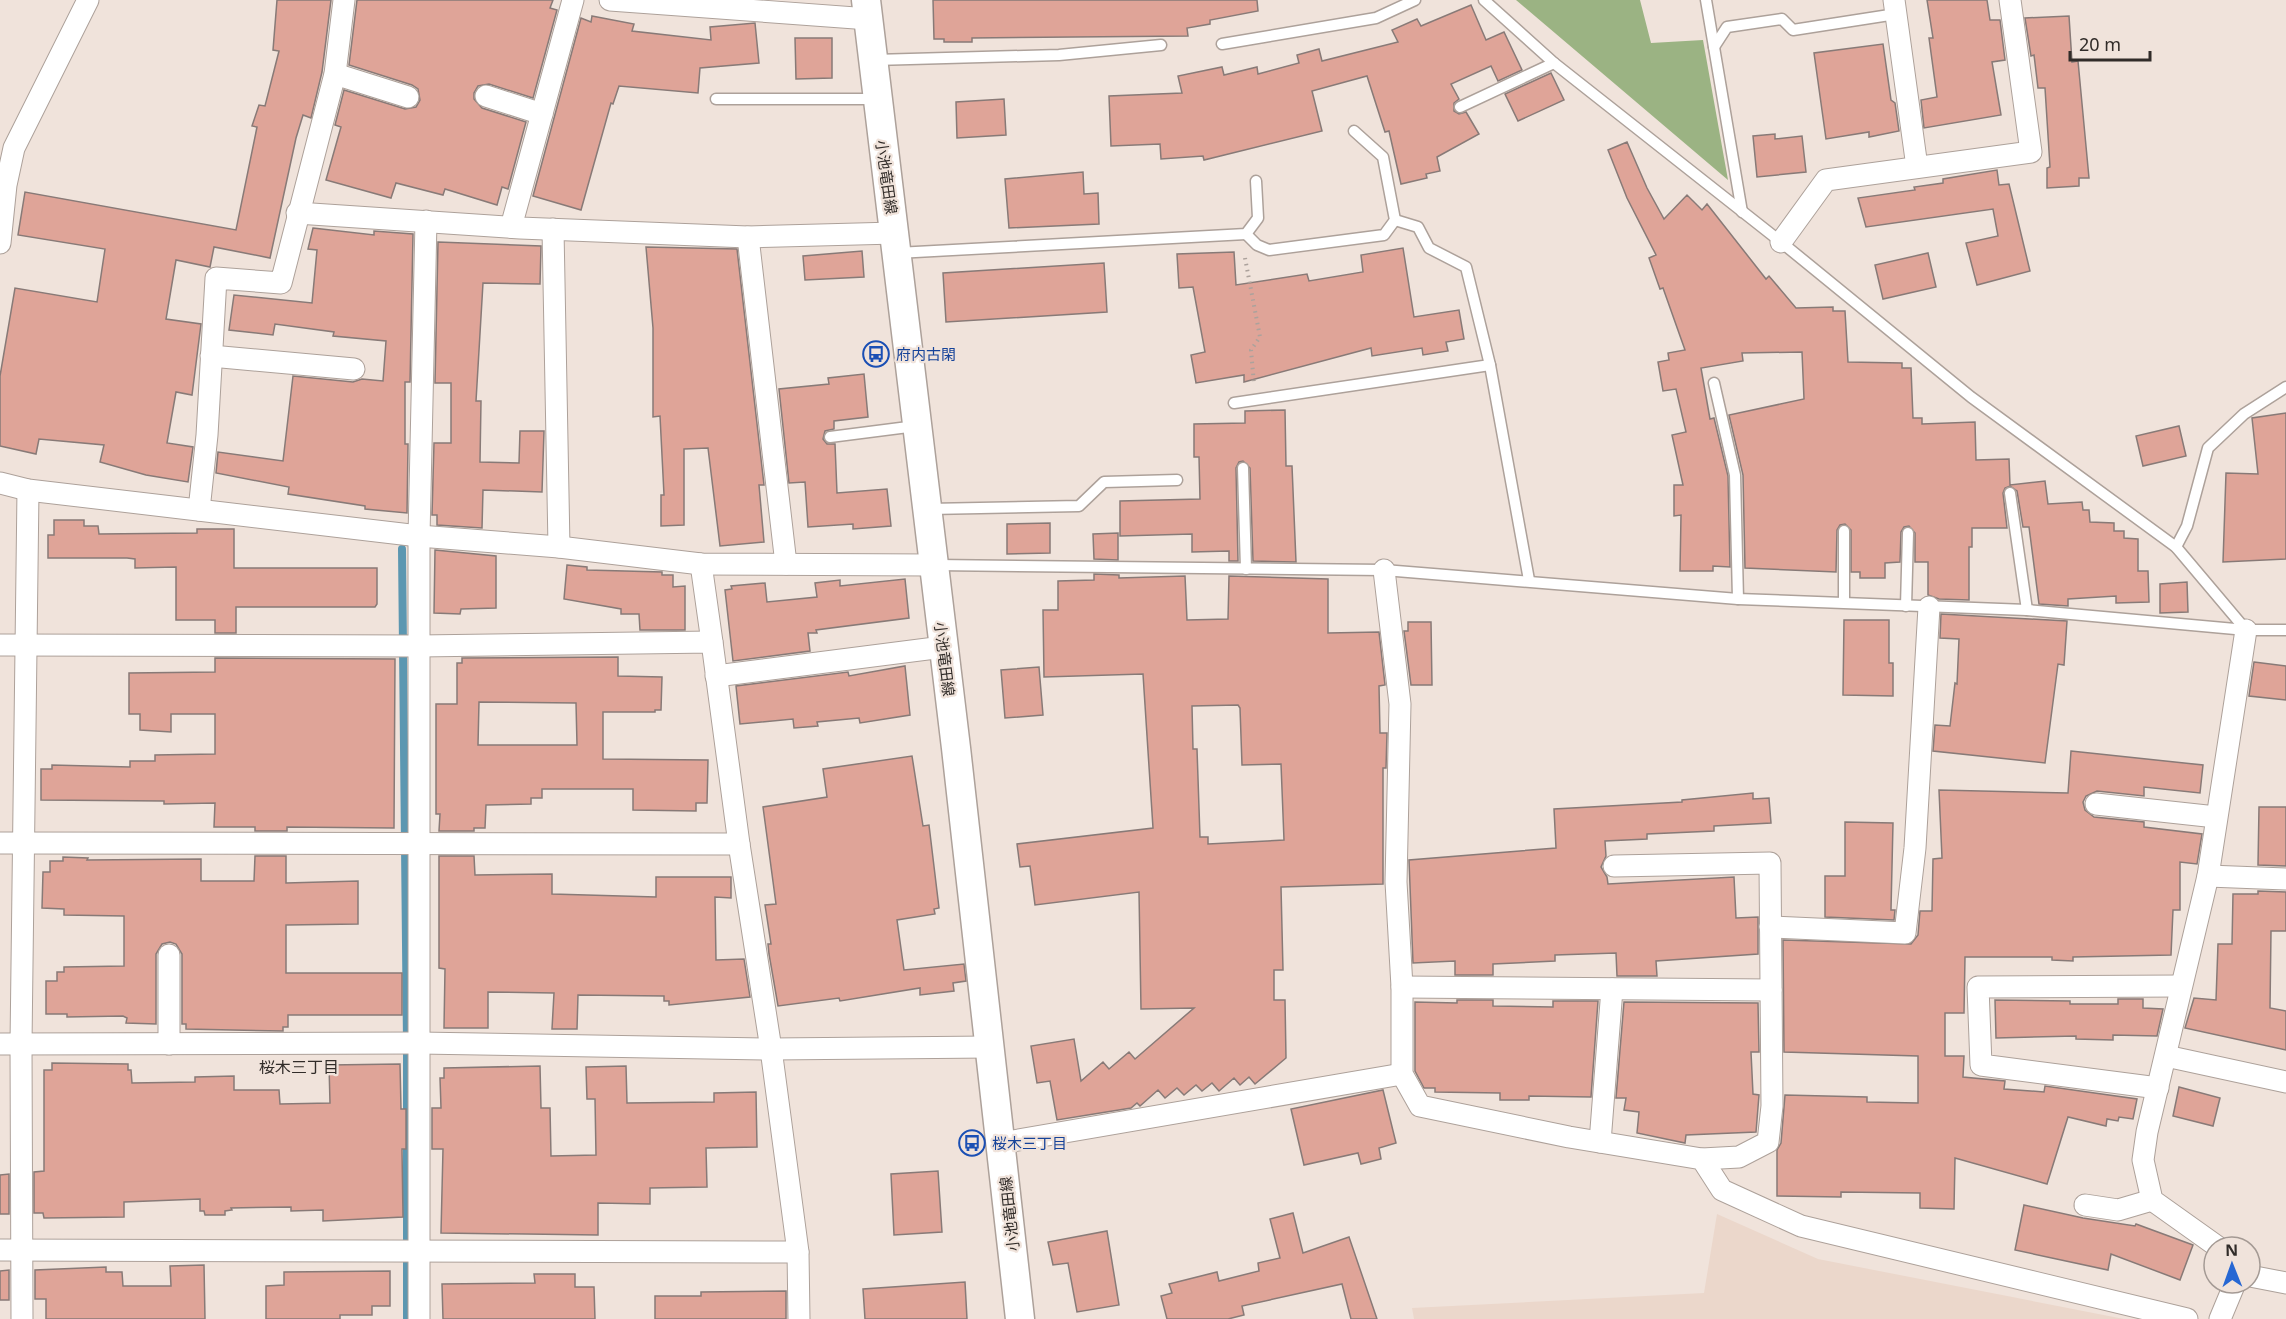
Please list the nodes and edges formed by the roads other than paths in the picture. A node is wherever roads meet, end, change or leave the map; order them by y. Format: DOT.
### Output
graph roads {
  1 [pos="88,0"];
  2 [pos="345,0"];
  3 [pos="573,0"];
  4 [pos="610,0"];
  5 [pos="1415,0"];
  6 [pos="1484,0"];
  7 [pos="1706,0"];
  8 [pos="2010,0"];
  9 [pos="1895,7"];
  10 [pos="867,9"];
  11 [pos="1222,44"];
  12 [pos="1161,45"];
  13 [pos="1714,47"];
  14 [pos="872,60"];
  15 [pos="1554,63"];
  16 [pos="335,74"];
  17 [pos="486,96"];
  18 [pos="408,97"];
  19 [pos="716,99"];
  20 [pos="876,99"];
  21 [pos="1460,107"];
  22 [pos="542,114"];
  23 [pos="1354,131"];
  24 [pos="7,147"];
  25 [pos="1917,167"];
  26 [pos="1256,181"];
  27 [pos="1742,212"];
  28 [pos="297,213"];
  29 [pos="1395,220"];
  30 [pos="426,221"];
  31 [pos="511,227"];
  32 [pos="553,229"];
  33 [pos="1246,234"];
  34 [pos="748,237"];
  35 [pos="1781,242"];
  36 [pos="0,243"];
  37 [pos="896,243"];
  38 [pos="211,356"];
  39 [pos="1490,365"];
  40 [pos="354,369"];
  41 [pos="1714,382"];
  42 [pos="2286,387"];
  43 [pos="1234,403"];
  44 [pos="917,426"];
  45 [pos="830,437"];
  46 [pos="1243,468"];
  47 [pos="1177,480"];
  48 [pos="0,483"];
  49 [pos="27,490"];
  50 [pos="2010,494"];
  51 [pos="926,509"];
  52 [pos="199,510"];
  53 [pos="1844,531"];
  54 [pos="1908,532"];
  55 [pos="419,536"];
  56 [pos="559,547"];
  57 [pos="2176,547"];
  58 [pos="701,564"];
  59 [pos="786,564"];
  60 [pos="933,565"];
  61 [pos="1246,569"];
  62 [pos="1384,570"];
  63 [pos="1529,580"];
  64 [pos="1738,599"];
  65 [pos="1844,601"];
  66 [pos="1906,606"];
  67 [pos="1929,607"];
  68 [pos="2027,610"];
  69 [pos="2246,630"];
  70 [pos="2286,630"];
  71 [pos="712,642"];
  72 [pos="0,645"];
  73 [pos="24,645"];
  74 [pos="419,646"];
  75 [pos="943,647"];
  76 [pos="716,676"];
  77 [pos="2096,804"];
  78 [pos="2216,817"];
  79 [pos="0,843"];
  80 [pos="24,843"];
  81 [pos="739,844"];
  82 [pos="418,845"];
  83 [pos="1614,866"];
  84 [pos="2208,876"];
  85 [pos="2286,879"];
  86 [pos="1770,927"];
  87 [pos="169,955"];
  88 [pos="2181,986"];
  89 [pos="1402,987"];
  90 [pos="1612,989"];
  91 [pos="1771,990"];
  92 [pos="419,1043"];
  93 [pos="10,1044"];
  94 [pos="169,1044"];
  95 [pos="990,1047"];
  96 [pos="771,1048"];
  97 [pos="2166,1056"];
  98 [pos="1402,1074"];
  99 [pos="2286,1082"];
  100 [pos="2158,1088"];
  101 [pos="1600,1142"];
  102 [pos="1001,1143"];
  103 [pos="1702,1158"];
  104 [pos="2152,1200"];
  105 [pos="2085,1205"];
  106 [pos="2202,1236"];
  107 [pos="0,1250"];
  108 [pos="22,1251"];
  109 [pos="417,1251"];
  110 [pos="798,1252"];
  111 [pos="2262,1278"];
  112 [pos="2286,1283"];
  113 [pos="2230,1295"];
  114 [pos="22,1319"];
  115 [pos="419,1319"];
  116 [pos="799,1319"];
  117 [pos="1020,1319"];
  118 [pos="2187,1319"];
  119 [pos="2220,1319"];
  1 -- 24 [label="street"];
  2 -- 16 [label="street"];
  3 -- 22 [label="street"];
  4 -- 10 [label="street"];
  5 -- 11 [label="lane"];
  6 -- 15 [label="lane"];
  7 -- 13 [label="lane"];
  8 -- 25 [label="street"];
  9 -- 13 [label="lane"];
  9 -- 25 [label="street"];
  10 -- 14 [label="main road, 小池竜田線"];
  12 -- 14 [label="lane"];
  13 -- 27 [label="lane"];
  14 -- 20 [label="main road, 小池竜田線"];
  15 -- 21 [label="lane"];
  15 -- 27 [label="lane"];
  16 -- 18 [label="street"];
  16 -- 28 [label="street"];
  17 -- 22 [label="street"];
  19 -- 20 [label="lane"];
  20 -- 37 [label="main road, 小池竜田線"];
  22 -- 31 [label="street"];
  23 -- 29 [label="lane"];
  24 -- 36 [label="street"];
  25 -- 35 [label="street"];
  26 -- 33 [label="lane"];
  27 -- 35 [label="lane"];
  28 -- 30 [label="street"];
  28 -- 38 [label="street"];
  29 -- 33 [label="lane"];
  29 -- 39 [label="lane"];
  30 -- 31 [label="street"];
  30 -- 55 [label="street"];
  31 -- 32 [label="street"];
  32 -- 34 [label="street"];
  32 -- 56 [label="street"];
  33 -- 37 [label="lane"];
  34 -- 37 [label="street"];
  34 -- 59 [label="street"];
  35 -- 57 [label="lane"];
  37 -- 44 [label="main road, 小池竜田線"];
  38 -- 40 [label="street"];
  38 -- 52 [label="street"];
  39 -- 43 [label="lane"];
  39 -- 63 [label="lane"];
  41 -- 64 [label="lane"];
  42 -- 57 [label="lane"];
  44 -- 45 [label="lane"];
  44 -- 51 [label="main road, 小池竜田線"];
  46 -- 61 [label="lane"];
  47 -- 51 [label="lane"];
  48 -- 49 [label="street"];
  49 -- 52 [label="street"];
  49 -- 73 [label="street"];
  50 -- 68 [label="lane"];
  51 -- 60 [label="main road, 小池竜田線"];
  52 -- 55 [label="street"];
  53 -- 65 [label="lane"];
  54 -- 66 [label="lane"];
  55 -- 56 [label="street"];
  55 -- 74 [label="street"];
  56 -- 58 [label="street"];
  57 -- 69 [label="lane"];
  58 -- 59 [label="street"];
  58 -- 71 [label="street"];
  59 -- 60 [label="street"];
  60 -- 61 [label="lane"];
  60 -- 75 [label="main road, 小池竜田線"];
  61 -- 62 [label="lane"];
  62 -- 63 [label="lane"];
  62 -- 89 [label="street"];
  63 -- 64 [label="lane"];
  64 -- 65 [label="lane"];
  65 -- 66 [label="lane"];
  66 -- 67 [label="lane"];
  67 -- 68 [label="lane"];
  67 -- 86 [label="street"];
  68 -- 69 [label="lane"];
  69 -- 70 [label="lane"];
  69 -- 78 [label="street"];
  71 -- 74 [label="street"];
  71 -- 76 [label="street"];
  72 -- 73 [label="street"];
  73 -- 74 [label="street"];
  73 -- 80 [label="street"];
  74 -- 82 [label="street"];
  75 -- 76 [label="street"];
  75 -- 95 [label="main road, 小池竜田線"];
  76 -- 81 [label="street"];
  77 -- 78 [label="street"];
  78 -- 84 [label="street"];
  79 -- 80 [label="street"];
  80 -- 82 [label="street"];
  80 -- 93 [label="street"];
  81 -- 82 [label="street"];
  81 -- 96 [label="street"];
  82 -- 92 [label="street"];
  83 -- 86 [label="street"];
  84 -- 85 [label="street"];
  84 -- 88 [label="street"];
  86 -- 91 [label="street"];
  87 -- 94 [label="street"];
  88 -- 97 [label="street"];
  88 -- 100 [label="street"];
  89 -- 90 [label="street"];
  89 -- 98 [label="street"];
  90 -- 91 [label="street"];
  90 -- 101 [label="street"];
  91 -- 103 [label="street"];
  92 -- 94 [label="street"];
  92 -- 96 [label="street"];
  92 -- 109 [label="street"];
  93 -- 94 [label="street"];
  93 -- 108 [label="street"];
  95 -- 96 [label="street"];
  95 -- 102 [label="main road, 小池竜田線"];
  96 -- 110 [label="street"];
  97 -- 99 [label="street"];
  97 -- 100 [label="street"];
  98 -- 101 [label="street"];
  98 -- 102 [label="street"];
  100 -- 104 [label="street"];
  101 -- 103 [label="street"];
  102 -- 117 [label="main road, 小池竜田線"];
  103 -- 118 [label="street"];
  104 -- 105 [label="street"];
  104 -- 106 [label="street"];
  107 -- 108 [label="street"];
  108 -- 109 [label="street"];
  108 -- 114 [label="street"];
  109 -- 110 [label="street"];
  109 -- 115 [label="street"];
  110 -- 116 [label="street"];
  111 -- 112 [label="street"];
  113 -- 119 [label="street"];
}
